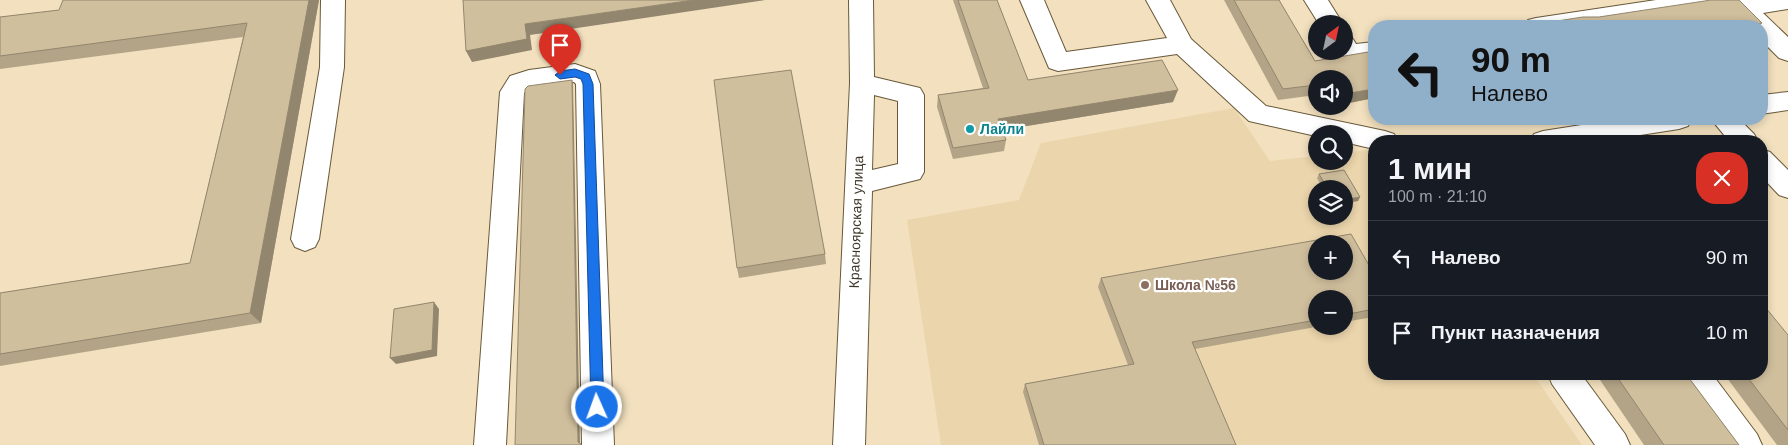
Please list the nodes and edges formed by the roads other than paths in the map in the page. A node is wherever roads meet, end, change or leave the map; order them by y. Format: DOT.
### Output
graph roads {
  1 [pos="333,0"];
  2 [pos="861,0"];
  3 [pos="1032,0"];
  4 [pos="1158,0"];
  5 [pos="1316,0"];
  6 [pos="1710,0"];
  7 [pos="1788,1"];
  8 [pos="1740,4"];
  9 [pos="1325,15"];
  10 [pos="1576,20"];
  11 [pos="1756,20"];
  12 [pos="1768,32"];
  13 [pos="1182,45"];
  14 [pos="1368,52"];
  15 [pos="1788,52"];
  16 [pos="1353,54"];
  17 [pos="862,83"];
  18 [pos="1788,101"];
  19 [pos="1768,104"];
  20 [pos="1656,125"];
  21 [pos="1730,125"];
  22 [pos="1619,135"];
  23 [pos="1739,135"];
  24 [pos="1368,137"];
  25 [pos="1768,166"];
  26 [pos="857,184"];
  27 [pos="1788,187"];
  28 [pos="305,239"];
  29 [pos="1567,380"];
  30 [pos="1698,380"];
  31 [pos="490,445"];
  32 [pos="598,445"];
  33 [pos="849,445"];
  34 [pos="1614,445"];
  35 [pos="1746,445"];
  1 -- 28 [label="street"];
  2 -- 17 [label="street, Красноярская улица"];
  3 -- 13 [label="street"];
  4 -- 13 [label="street"];
  5 -- 9 [label="street"];
  6 -- 10 [label="street"];
  7 -- 8 [label="street"];
  8 -- 11 [label="street"];
  12 -- 15 [label="street"];
  13 -- 24 [label="street"];
  14 -- 16 [label="street"];
  17 -- 26 [label="street, Красноярская улица"];
  17 -- 26 [label="street"];
  18 -- 19 [label="street"];
  20 -- 22 [label="street"];
  21 -- 23 [label="street"];
  25 -- 27 [label="street"];
  26 -- 33 [label="street, Красноярская улица"];
  29 -- 34 [label="street"];
  30 -- 35 [label="street"];
  31 -- 32 [label="street"];
}
